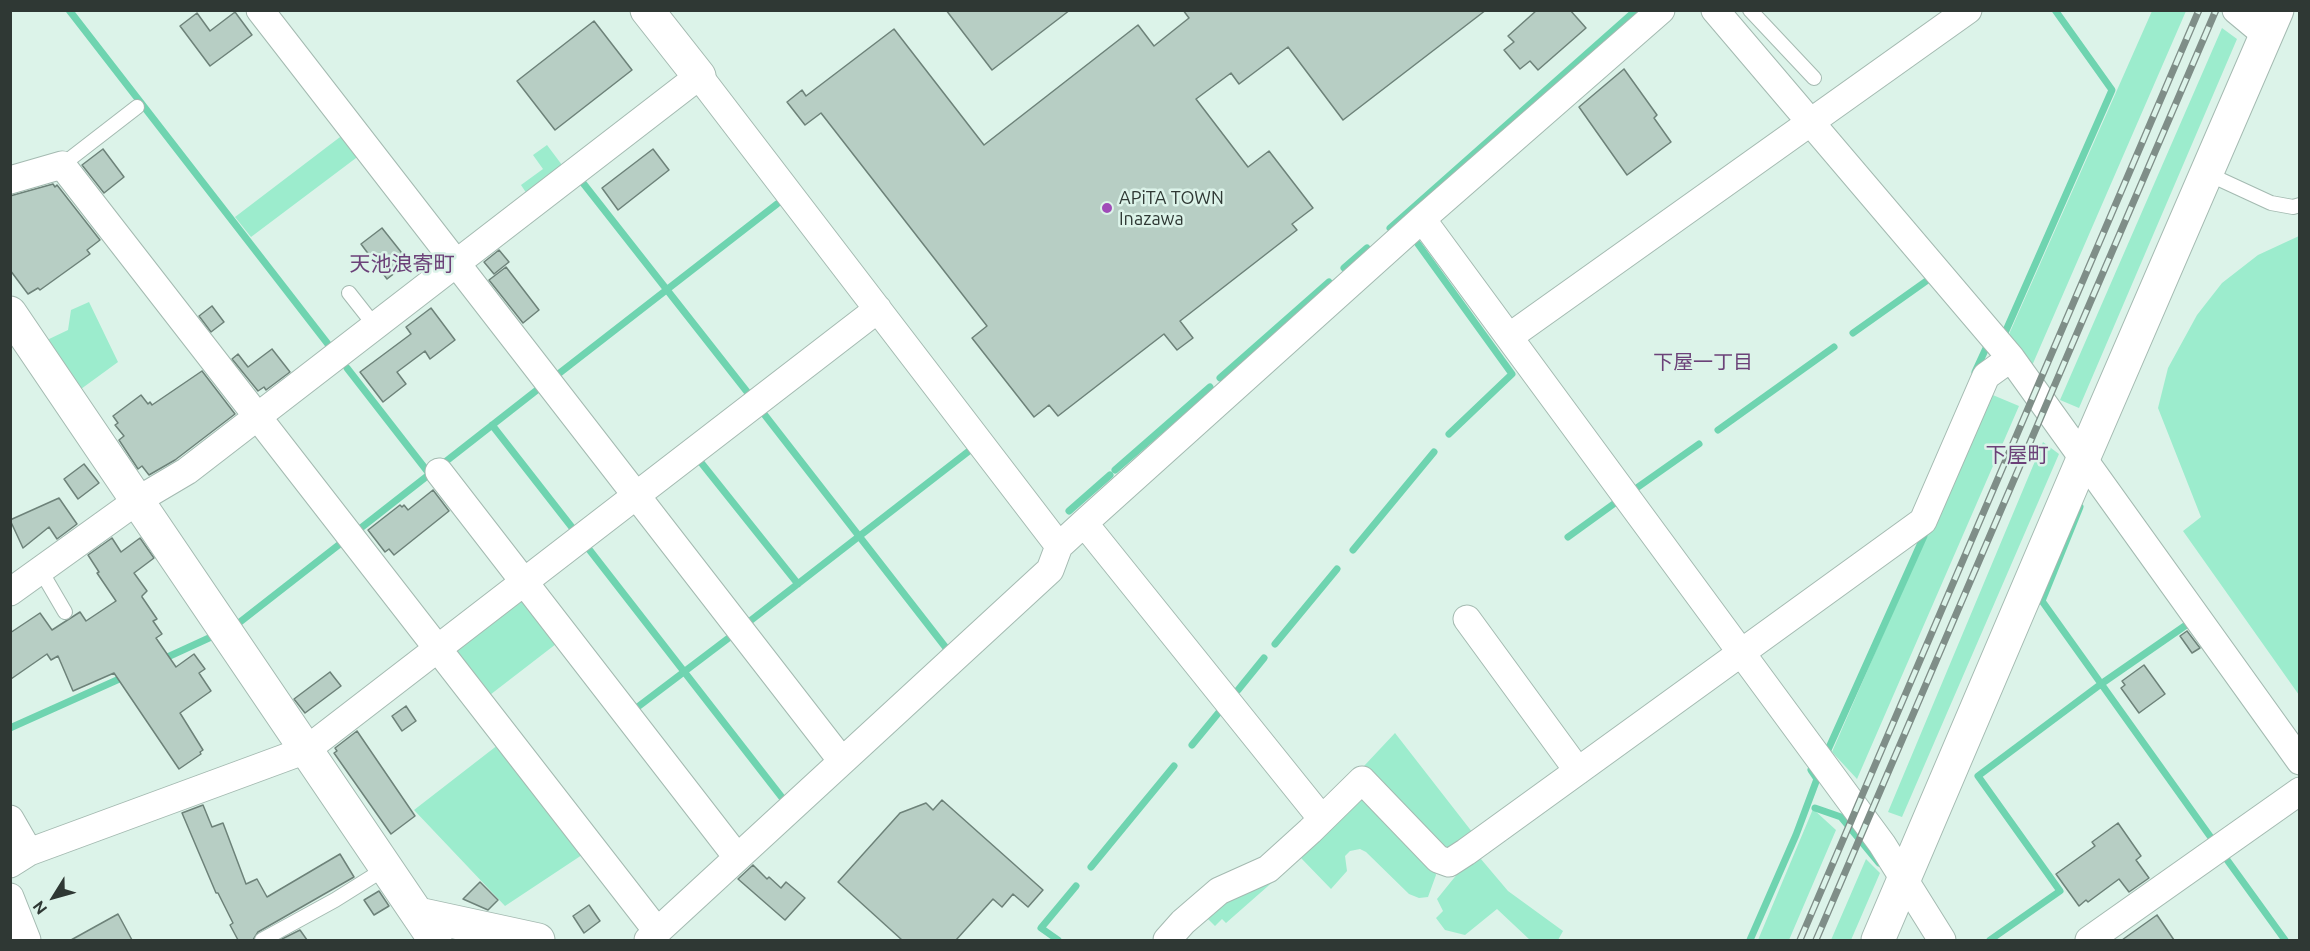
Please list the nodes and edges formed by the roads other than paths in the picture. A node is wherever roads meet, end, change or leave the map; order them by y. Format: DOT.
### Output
graph roads {
  1 [pos="260,10"];
  2 [pos="647,10"];
  3 [pos="1661,10"];
  4 [pos="1715,10"];
  5 [pos="1750,10"];
  6 [pos="1968,10"];
  7 [pos="2236,10"];
  8 [pos="2271,23"];
  9 [pos="699,76"];
  10 [pos="1814,78"];
  11 [pos="137,107"];
  12 [pos="1811,122"];
  13 [pos="62,165"];
  14 [pos="2206,173"];
  15 [pos="10,180"];
  16 [pos="2300,206"];
  17 [pos="1422,219"];
  18 [pos="455,265"];
  19 [pos="349,292"];
  20 [pos="878,309"];
  21 [pos="10,313"];
  22 [pos="375,326"];
  23 [pos="1509,337"];
  24 [pos="2011,358"];
  25 [pos="257,417"];
  26 [pos="2083,459"];
  27 [pos="439,472"];
  28 [pos="637,495"];
  29 [pos="138,500"];
  30 [pos="1084,523"];
  31 [pos="1059,546"];
  32 [pos="40,570"];
  33 [pos="524,582"];
  34 [pos="10,592"];
  35 [pos="65,612"];
  36 [pos="1467,619"];
  37 [pos="438,649"];
  38 [pos="1742,653"];
  39 [pos="306,750"];
  40 [pos="842,761"];
  41 [pos="2300,761"];
  42 [pos="1578,771"];
  43 [pos="2300,791"];
  44 [pos="10,819"];
  45 [pos="1322,819"];
  46 [pos="737,857"];
  47 [pos="20,858"];
  48 [pos="386,868"];
  49 [pos="1904,881"];
  50 [pos="10,897"];
  51 [pos="427,927"];
  52 [pos="652,936"];
  53 [pos="27,940"];
  54 [pos="262,940"];
  55 [pos="538,940"];
  56 [pos="1167,940"];
  57 [pos="1878,940"];
  58 [pos="1942,940"];
  59 [pos="2089,940"];
  1 -- 18 [label="street"];
  2 -- 9 [label="street"];
  3 -- 17 [label="street"];
  4 -- 12 [label="street"];
  5 -- 10 [label="lane"];
  6 -- 12 [label="street"];
  7 -- 8 [label="street"];
  8 -- 14 [label="street"];
  9 -- 18 [label="street"];
  9 -- 20 [label="street"];
  11 -- 13 [label="lane"];
  12 -- 23 [label="street"];
  12 -- 24 [label="street"];
  13 -- 15 [label="street"];
  13 -- 25 [label="street"];
  14 -- 16 [label="lane"];
  14 -- 26 [label="street"];
  17 -- 23 [label="street"];
  17 -- 30 [label="street"];
  18 -- 22 [label="street"];
  18 -- 28 [label="street"];
  19 -- 22 [label="lane"];
  20 -- 28 [label="street"];
  20 -- 31 [label="street"];
  21 -- 29 [label="street"];
  22 -- 25 [label="street"];
  23 -- 38 [label="street"];
  24 -- 26 [label="street"];
  24 -- 38 [label="street"];
  25 -- 29 [label="street"];
  25 -- 37 [label="street"];
  26 -- 41 [label="street"];
  26 -- 49 [label="street"];
  27 -- 33 [label="street"];
  28 -- 33 [label="street"];
  28 -- 40 [label="street"];
  29 -- 32 [label="street"];
  29 -- 39 [label="street"];
  30 -- 31 [label="street"];
  30 -- 45 [label="street"];
  31 -- 40 [label="street"];
  32 -- 34 [label="street"];
  32 -- 35 [label="lane"];
  33 -- 37 [label="street"];
  33 -- 46 [label="street"];
  36 -- 42 [label="street"];
  37 -- 39 [label="street"];
  37 -- 52 [label="street"];
  38 -- 42 [label="street"];
  38 -- 49 [label="street"];
  39 -- 47 [label="street"];
  39 -- 48 [label="street"];
  40 -- 46 [label="street"];
  42 -- 45 [label="street"];
  43 -- 59 [label="street"];
  44 -- 47 [label="street"];
  45 -- 56 [label="street"];
  46 -- 52 [label="street"];
  48 -- 51 [label="street"];
  48 -- 54 [label="lane"];
  49 -- 57 [label="street"];
  49 -- 58 [label="street"];
  50 -- 53 [label="street"];
  51 -- 55 [label="street"];
}
